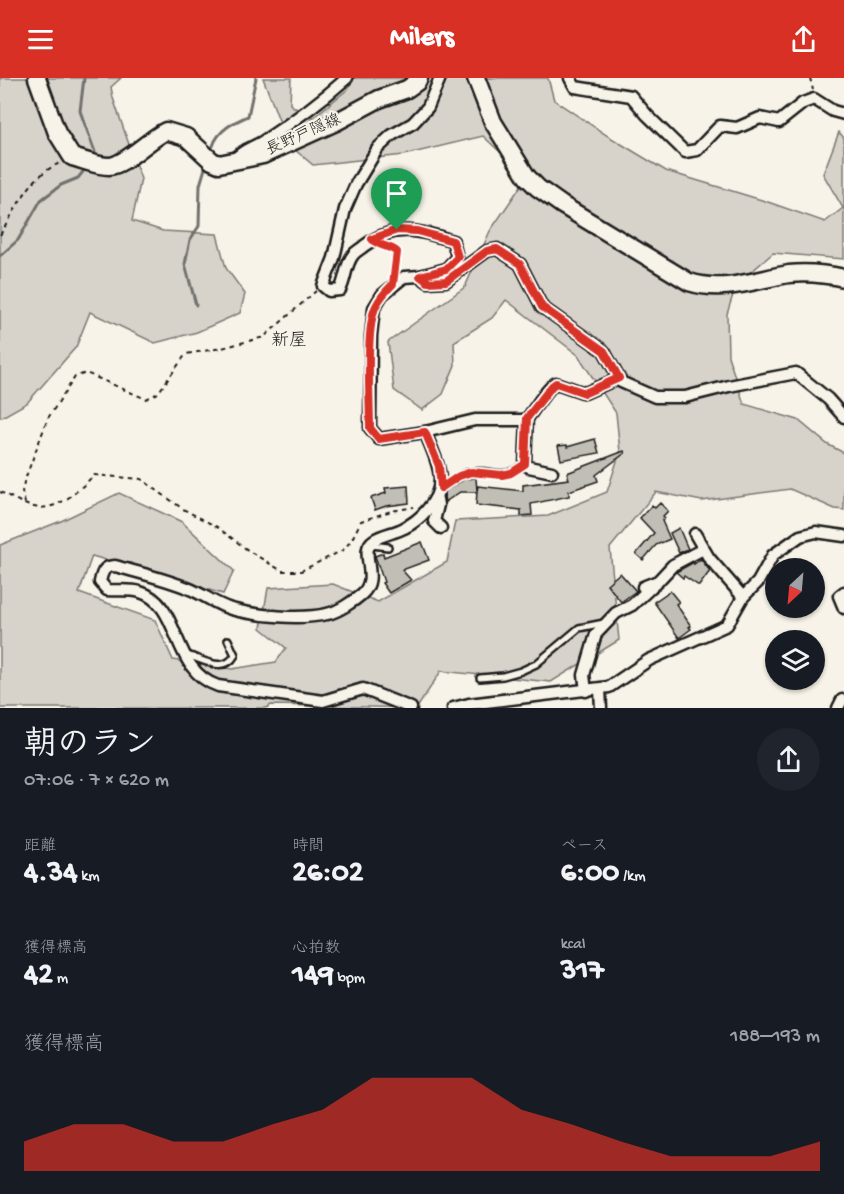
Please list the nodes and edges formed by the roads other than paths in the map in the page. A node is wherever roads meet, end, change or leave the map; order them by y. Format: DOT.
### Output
graph roads {
  1 [pos="37,78"];
  2 [pos="347,78"];
  3 [pos="419,78"];
  4 [pos="440,78"];
  5 [pos="476,78"];
  6 [pos="570,78"];
  7 [pos="844,114"];
  8 [pos="233,160"];
  9 [pos="420,276"];
  10 [pos="844,278"];
  11 [pos="619,378"];
  12 [pos="844,417"];
  13 [pos="527,418"];
  14 [pos="425,432"];
  15 [pos="525,464"];
  16 [pos="552,472"];
  17 [pos="436,496"];
  18 [pos="441,528"];
  19 [pos="695,534"];
  20 [pos="844,536"];
  21 [pos="370,544"];
  22 [pos="388,547"];
  23 [pos="703,549"];
  24 [pos="658,581"];
  25 [pos="643,587"];
  26 [pos="844,592"];
  27 [pos="743,597"];
  28 [pos="844,608"];
  29 [pos="607,623"];
  30 [pos="228,640"];
  31 [pos="184,655"];
  32 [pos="480,678"];
  33 [pos="600,689"];
  34 [pos="586,691"];
  35 [pos="320,704"];
  36 [pos="411,708"];
  37 [pos="453,708"];
  38 [pos="602,708"];
  1 -- 8 [label="main road, 長野戸隠線"];
  2 -- 8 [label="street"];
  3 -- 8 [label="main road, 長野戸隠線"];
  4 -- 9 [label="street"];
  5 -- 10 [label="main road"];
  6 -- 7 [label="street"];
  9 -- 11 [label="street"];
  9 -- 14 [label="street"];
  11 -- 12 [label="street"];
  11 -- 13 [label="street"];
  13 -- 14 [label="street"];
  13 -- 15 [label="street"];
  14 -- 17 [label="street"];
  15 -- 16 [label="street"];
  15 -- 17 [label="lane"];
  17 -- 18 [label="street"];
  17 -- 21 [label="street"];
  19 -- 23 [label="street"];
  20 -- 27 [label="street"];
  21 -- 22 [label="lane"];
  21 -- 31 [label="street"];
  23 -- 24 [label="street"];
  23 -- 27 [label="street"];
  24 -- 25 [label="street"];
  24 -- 29 [label="street"];
  26 -- 28 [label="street"];
  27 -- 33 [label="street"];
  29 -- 32 [label="lane"];
  29 -- 34 [label="street"];
  30 -- 31 [label="lane"];
  31 -- 35 [label="street"];
  33 -- 34 [label="street"];
  33 -- 38 [label="street"];
  34 -- 37 [label="street"];
  35 -- 36 [label="street"];
}
